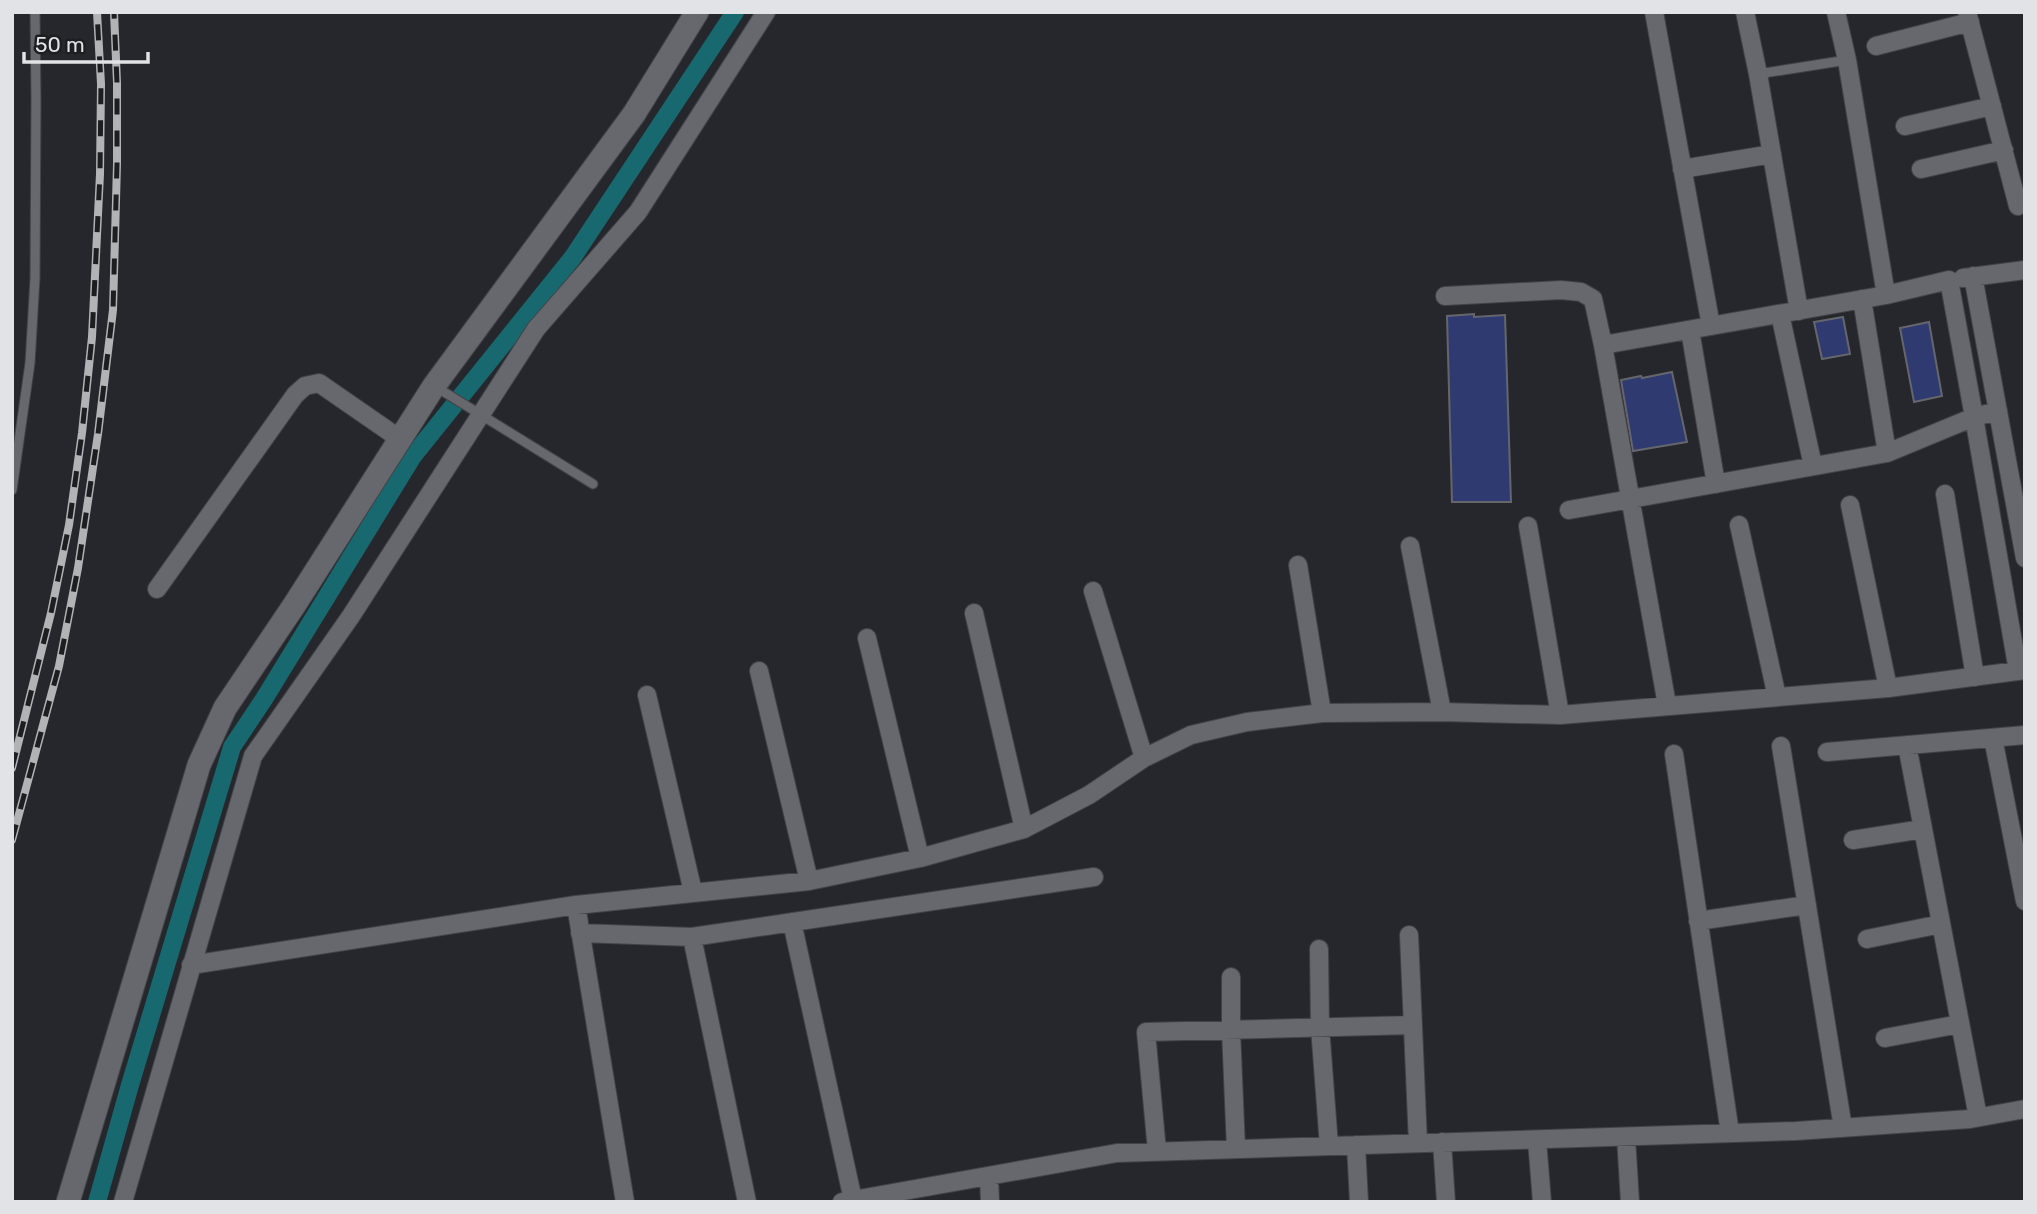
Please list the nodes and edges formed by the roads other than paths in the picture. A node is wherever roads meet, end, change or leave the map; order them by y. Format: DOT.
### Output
graph roads {
  1 [pos="34,12"];
  2 [pos="697,12"];
  3 [pos="766,12"];
  4 [pos="1654,12"];
  5 [pos="1745,12"];
  6 [pos="1836,12"];
  7 [pos="1969,17"];
  8 [pos="1876,46"];
  9 [pos="1847,60"];
  10 [pos="1758,74"];
  11 [pos="1992,106"];
  12 [pos="1905,126"];
  13 [pos="2004,150"];
  14 [pos="1772,154"];
  15 [pos="1682,169"];
  16 [pos="1921,169"];
  17 [pos="2018,205"];
  18 [pos="2025,270"];
  19 [pos="1973,276"];
  20 [pos="1949,279"];
  21 [pos="1886,295"];
  22 [pos="1445,296"];
  23 [pos="1862,299"];
  24 [pos="1799,311"];
  25 [pos="1780,314"];
  26 [pos="1711,326"];
  27 [pos="1690,330"];
  28 [pos="1603,345"];
  29 [pos="438,389"];
  30 [pos="1998,411"];
  31 [pos="480,415"];
  32 [pos="1973,417"];
  33 [pos="400,439"];
  34 [pos="1887,453"];
  35 [pos="1813,466"];
  36 [pos="593,484"];
  37 [pos="1716,484"];
  38 [pos="12,490"];
  39 [pos="1945,494"];
  40 [pos="1630,499"];
  41 [pos="1850,505"];
  42 [pos="1569,510"];
  43 [pos="1740,525"];
  44 [pos="1528,526"];
  45 [pos="1410,545"];
  46 [pos="2025,558"];
  47 [pos="1298,565"];
  48 [pos="157,589"];
  49 [pos="1093,591"];
  50 [pos="974,613"];
  51 [pos="867,638"];
  52 [pos="2021,670"];
  53 [pos="759,671"];
  54 [pos="1975,677"];
  55 [pos="1888,688"];
  56 [pos="647,695"];
  57 [pos="1777,697"];
  58 [pos="1667,705"];
  59 [pos="1442,712"];
  60 [pos="1321,713"];
  61 [pos="1560,715"];
  62 [pos="2025,735"];
  63 [pos="1993,738"];
  64 [pos="1907,745"];
  65 [pos="1781,746"];
  66 [pos="1827,752"];
  67 [pos="1674,754"];
  68 [pos="1144,758"];
  69 [pos="1923,829"];
  70 [pos="1024,830"];
  71 [pos="1853,840"];
  72 [pos="920,858"];
  73 [pos="1094,877"];
  74 [pos="809,881"];
  75 [pos="693,892"];
  76 [pos="2025,901"];
  77 [pos="1807,905"];
  78 [pos="578,919"];
  79 [pos="1698,920"];
  80 [pos="792,922"];
  81 [pos="1941,924"];
  82 [pos="1409,935"];
  83 [pos="692,937"];
  84 [pos="1867,939"];
  85 [pos="1319,949"];
  86 [pos="191,965"];
  87 [pos="1231,977"];
  88 [pos="1960,1024"];
  89 [pos="1413,1025"];
  90 [pos="1320,1027"];
  91 [pos="1231,1030"];
  92 [pos="1885,1038"];
  93 [pos="2025,1109"];
  94 [pos="1978,1117"];
  95 [pos="1843,1128"];
  96 [pos="1730,1133"];
  97 [pos="1626,1137"];
  98 [pos="1537,1140"];
  99 [pos="1442,1142"];
  100 [pos="1418,1143"];
  101 [pos="1356,1145"];
  102 [pos="1329,1146"];
  103 [pos="1236,1149"];
  104 [pos="1157,1151"];
  105 [pos="989,1176"];
  106 [pos="848,1201"];
  107 [pos="68,1202"];
  108 [pos="123,1202"];
  109 [pos="625,1202"];
  110 [pos="747,1202"];
  111 [pos="990,1202"];
  112 [pos="1359,1202"];
  113 [pos="1446,1202"];
  114 [pos="1542,1202"];
  115 [pos="1630,1202"];
  1 -- 38 [label="lane"];
  2 -- 29 [label="street"];
  3 -- 31 [label="street"];
  4 -- 15 [label="street"];
  5 -- 10 [label="street"];
  6 -- 9 [label="street"];
  7 -- 8 [label="street"];
  7 -- 11 [label="street"];
  9 -- 10 [label="lane"];
  9 -- 21 [label="street"];
  10 -- 14 [label="street"];
  11 -- 12 [label="street"];
  11 -- 13 [label="street"];
  13 -- 16 [label="street"];
  13 -- 17 [label="street"];
  14 -- 15 [label="street"];
  14 -- 24 [label="street"];
  15 -- 26 [label="street"];
  18 -- 19 [label="street"];
  19 -- 20 [label="street"];
  19 -- 30 [label="street"];
  20 -- 21 [label="street"];
  20 -- 32 [label="street"];
  21 -- 23 [label="street"];
  22 -- 28 [label="street"];
  23 -- 24 [label="street"];
  23 -- 34 [label="street"];
  24 -- 25 [label="street"];
  25 -- 26 [label="street"];
  25 -- 35 [label="street"];
  26 -- 27 [label="street"];
  27 -- 28 [label="street"];
  27 -- 37 [label="street"];
  28 -- 40 [label="street"];
  29 -- 31 [label="lane"];
  29 -- 33 [label="street"];
  30 -- 32 [label="street"];
  30 -- 46 [label="street"];
  31 -- 36 [label="lane"];
  31 -- 86 [label="street"];
  32 -- 34 [label="street"];
  32 -- 52 [label="street"];
  33 -- 48 [label="street"];
  33 -- 107 [label="street"];
  34 -- 35 [label="street"];
  35 -- 37 [label="street"];
  37 -- 40 [label="street"];
  39 -- 54 [label="street"];
  40 -- 42 [label="street"];
  40 -- 58 [label="street"];
  41 -- 55 [label="street"];
  43 -- 57 [label="street"];
  44 -- 61 [label="street"];
  45 -- 59 [label="street"];
  47 -- 60 [label="street"];
  49 -- 68 [label="street"];
  50 -- 70 [label="street"];
  51 -- 72 [label="street"];
  52 -- 54 [label="street"];
  53 -- 74 [label="street"];
  54 -- 55 [label="street"];
  55 -- 57 [label="street"];
  56 -- 75 [label="street"];
  57 -- 58 [label="street"];
  58 -- 61 [label="street"];
  59 -- 60 [label="street"];
  59 -- 61 [label="street"];
  60 -- 68 [label="street"];
  62 -- 63 [label="street"];
  63 -- 64 [label="street"];
  63 -- 76 [label="street"];
  64 -- 66 [label="street"];
  64 -- 69 [label="street"];
  65 -- 77 [label="street"];
  67 -- 79 [label="street"];
  68 -- 70 [label="street"];
  69 -- 71 [label="street"];
  69 -- 81 [label="street"];
  70 -- 72 [label="street"];
  72 -- 74 [label="street"];
  73 -- 80 [label="street"];
  74 -- 75 [label="street"];
  75 -- 78 [label="street"];
  77 -- 79 [label="street"];
  77 -- 95 [label="street"];
  78 -- 83 [label="street"];
  78 -- 86 [label="street"];
  78 -- 109 [label="street"];
  79 -- 96 [label="street"];
  80 -- 83 [label="street"];
  80 -- 106 [label="street"];
  81 -- 84 [label="street"];
  81 -- 88 [label="street"];
  82 -- 89 [label="street"];
  83 -- 110 [label="street"];
  85 -- 90 [label="street"];
  86 -- 108 [label="street"];
  87 -- 91 [label="street"];
  88 -- 92 [label="street"];
  88 -- 94 [label="street"];
  89 -- 90 [label="street"];
  89 -- 100 [label="street"];
  90 -- 91 [label="street"];
  90 -- 102 [label="street"];
  91 -- 103 [label="street"];
  91 -- 104 [label="street"];
  93 -- 94 [label="street"];
  94 -- 95 [label="street"];
  95 -- 96 [label="street"];
  96 -- 97 [label="street"];
  97 -- 98 [label="street"];
  97 -- 115 [label="street"];
  98 -- 99 [label="street"];
  98 -- 114 [label="street"];
  99 -- 100 [label="street"];
  99 -- 113 [label="street"];
  100 -- 101 [label="street"];
  101 -- 102 [label="street"];
  101 -- 112 [label="street"];
  102 -- 103 [label="street"];
  103 -- 104 [label="street"];
  104 -- 105 [label="street"];
  105 -- 106 [label="street"];
  105 -- 111 [label="street"];
}
